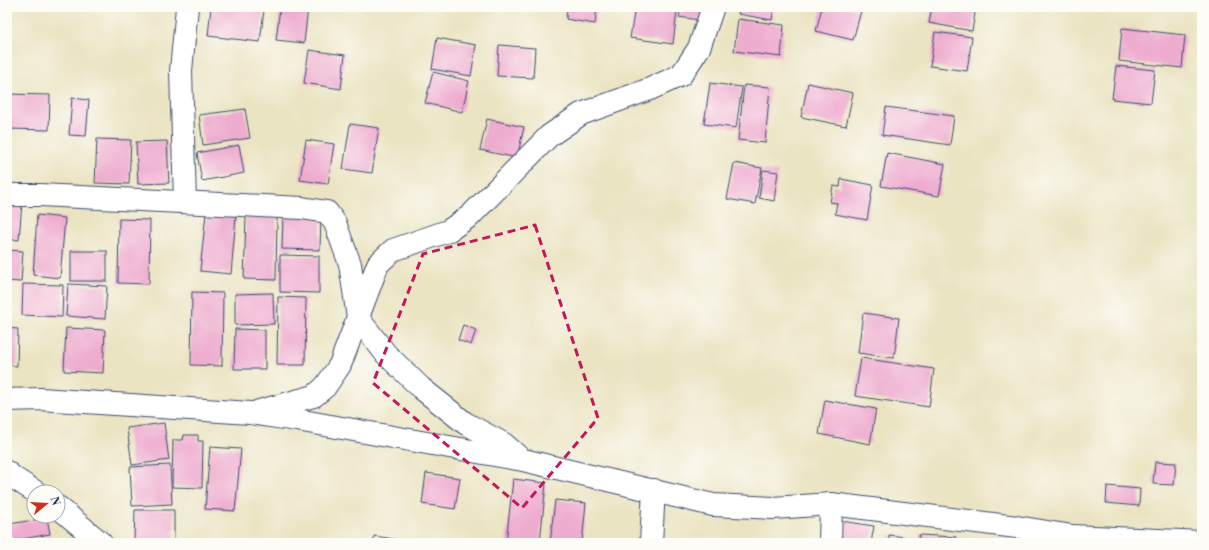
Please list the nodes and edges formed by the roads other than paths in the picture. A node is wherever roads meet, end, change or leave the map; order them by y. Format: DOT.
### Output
graph roads {
  1 [pos="187,7"];
  2 [pos="713,7"];
  3 [pos="7,195"];
  4 [pos="185,202"];
  5 [pos="358,318"];
  6 [pos="7,400"];
  7 [pos="250,413"];
  8 [pos="523,460"];
  9 [pos="7,472"];
  10 [pos="26,486"];
  11 [pos="654,490"];
  12 [pos="831,504"];
  13 [pos="66,514"];
  14 [pos="1017,535"];
  15 [pos="1202,542"];
  16 [pos="101,543"];
  17 [pos="651,543"];
  18 [pos="830,543"];
  1 -- 4 [label="street"];
  2 -- 5 [label="street"];
  3 -- 4 [label="street"];
  4 -- 5 [label="street"];
  5 -- 7 [label="street"];
  5 -- 8 [label="street"];
  6 -- 7 [label="street"];
  7 -- 8 [label="street"];
  8 -- 11 [label="street"];
  9 -- 10 [label="street"];
  11 -- 12 [label="street"];
  11 -- 17 [label="street"];
  12 -- 14 [label="street"];
  12 -- 18 [label="street"];
  13 -- 16 [label="street"];
  14 -- 15 [label="street"];
}
